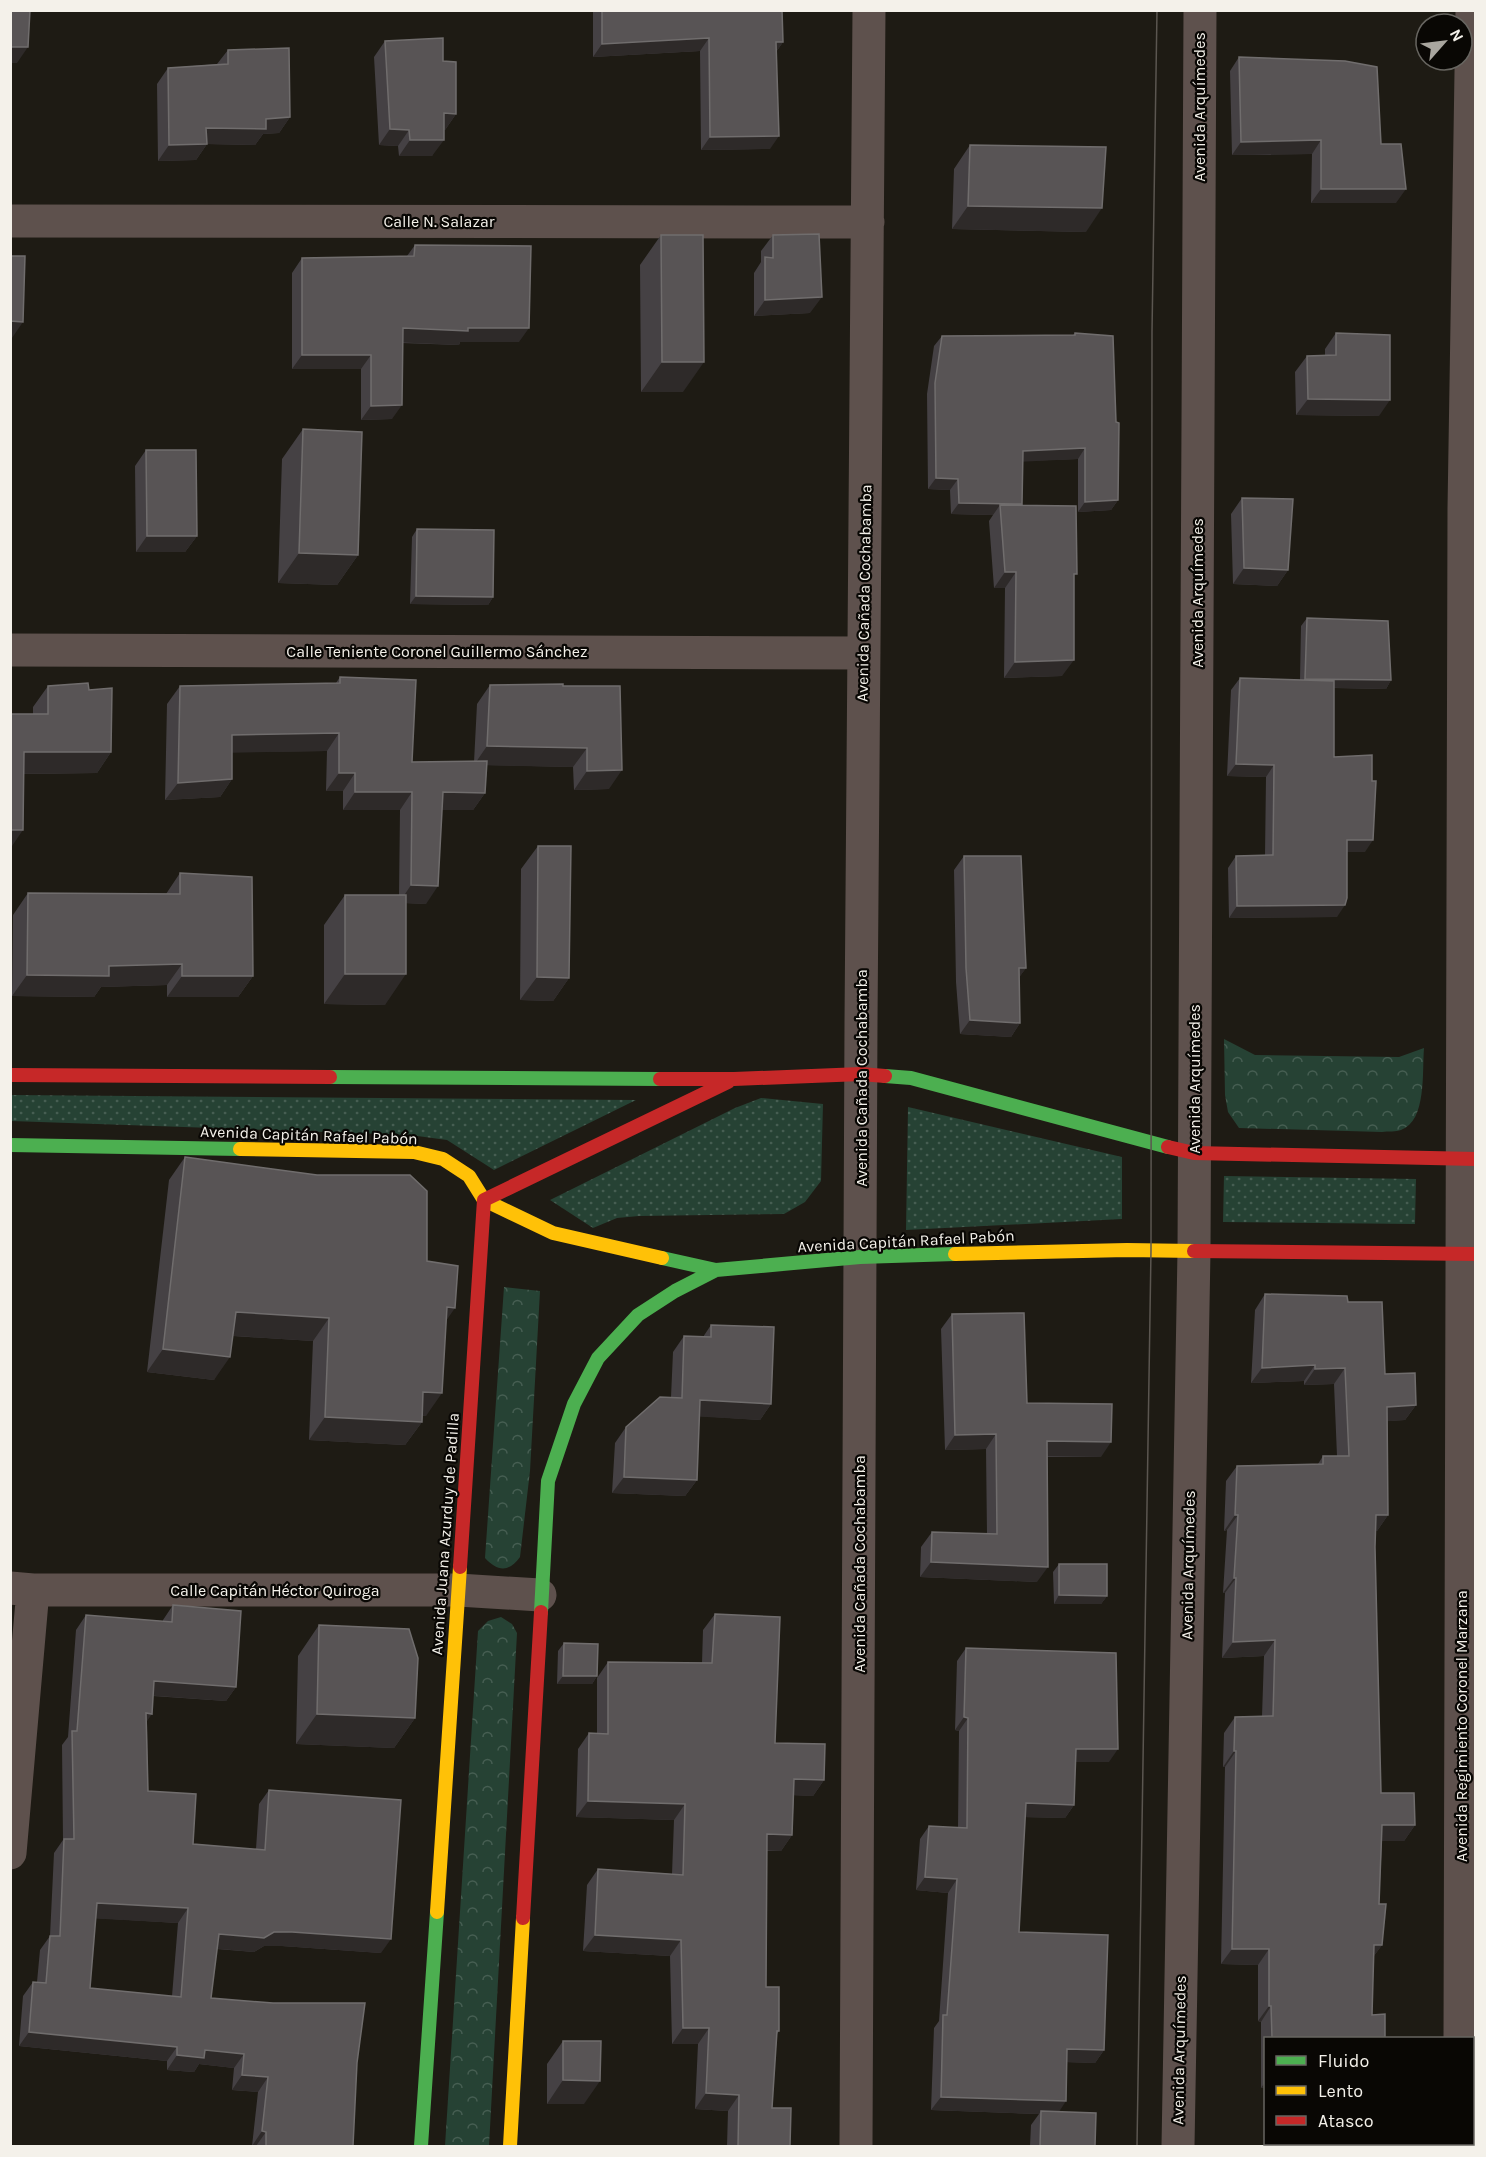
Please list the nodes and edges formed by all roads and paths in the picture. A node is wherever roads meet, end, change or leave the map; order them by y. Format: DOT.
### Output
graph roads {
  1 [pos="869,10"];
  2 [pos="1200,10"];
  3 [pos="1472,10"];
  4 [pos="10,221"];
  5 [pos="868,222"];
  6 [pos="1470,513"];
  7 [pos="10,650"];
  8 [pos="864,653"];
  9 [pos="861,1074"];
  10 [pos="10,1075"];
  11 [pos="734,1079"];
  12 [pos="10,1145"];
  13 [pos="1194,1153"];
  14 [pos="1469,1159"];
  15 [pos="484,1200"];
  16 [pos="1194,1251"];
  17 [pos="1469,1254"];
  18 [pos="860,1257"];
  19 [pos="716,1270"];
  20 [pos="22,1589"];
  21 [pos="458,1590"];
  22 [pos="540,1595"];
  23 [pos="10,1853"];
  24 [pos="1460,2037"];
  25 [pos="421,2146"];
  26 [pos="510,2146"];
  27 [pos="856,2146"];
  28 [pos="1178,2146"];
  1 -- 5 [label="street, Avenida Cañada Cochabamba"];
  2 -- 13 [label="street, Avenida Arquímedes"];
  3 -- 6 [label="street, Avenida Regimiento Coronel Marzana"];
  4 -- 5 [label="street, Calle N. Salazar"];
  5 -- 8 [label="street, Avenida Cañada Cochabamba"];
  6 -- 14 [label="street, Avenida Regimiento Coronel Marzana"];
  7 -- 8 [label="street, Calle Teniente Coronel Guillermo Sánchez"];
  8 -- 9 [label="street, Avenida Cañada Cochabamba"];
  9 -- 11 [label="main road"];
  9 -- 13 [label="main road"];
  9 -- 18 [label="street, Avenida Cañada Cochabamba"];
  10 -- 11 [label="main road"];
  11 -- 15 [label="main road"];
  12 -- 15 [label="main road, Avenida Capitán Rafael Pabón"];
  13 -- 14 [label="main road"];
  13 -- 16 [label="street, Avenida Arquímedes"];
  14 -- 17 [label="street, Avenida Regimiento Coronel Marzana"];
  15 -- 19 [label="main road, Avenida Capitán Rafael Pabón"];
  15 -- 21 [label="main road, Avenida Juana Azurduy de Padilla"];
  16 -- 17 [label="main road, Avenida Capitán Rafael Pabón"];
  16 -- 18 [label="main road, Avenida Capitán Rafael Pabón"];
  16 -- 28 [label="street, Avenida Arquímedes"];
  17 -- 24 [label="street, Avenida Regimiento Coronel Marzana"];
  18 -- 19 [label="main road, Avenida Capitán Rafael Pabón"];
  18 -- 27 [label="street, Avenida Cañada Cochabamba"];
  19 -- 22 [label="main road"];
  20 -- 21 [label="street, Calle Capitán Héctor Quiroga"];
  20 -- 23 [label="street"];
  21 -- 22 [label="street, Calle Capitán Héctor Quiroga"];
  21 -- 25 [label="main road, Avenida Juana Azurduy de Padilla"];
  22 -- 26 [label="main road"];
}
